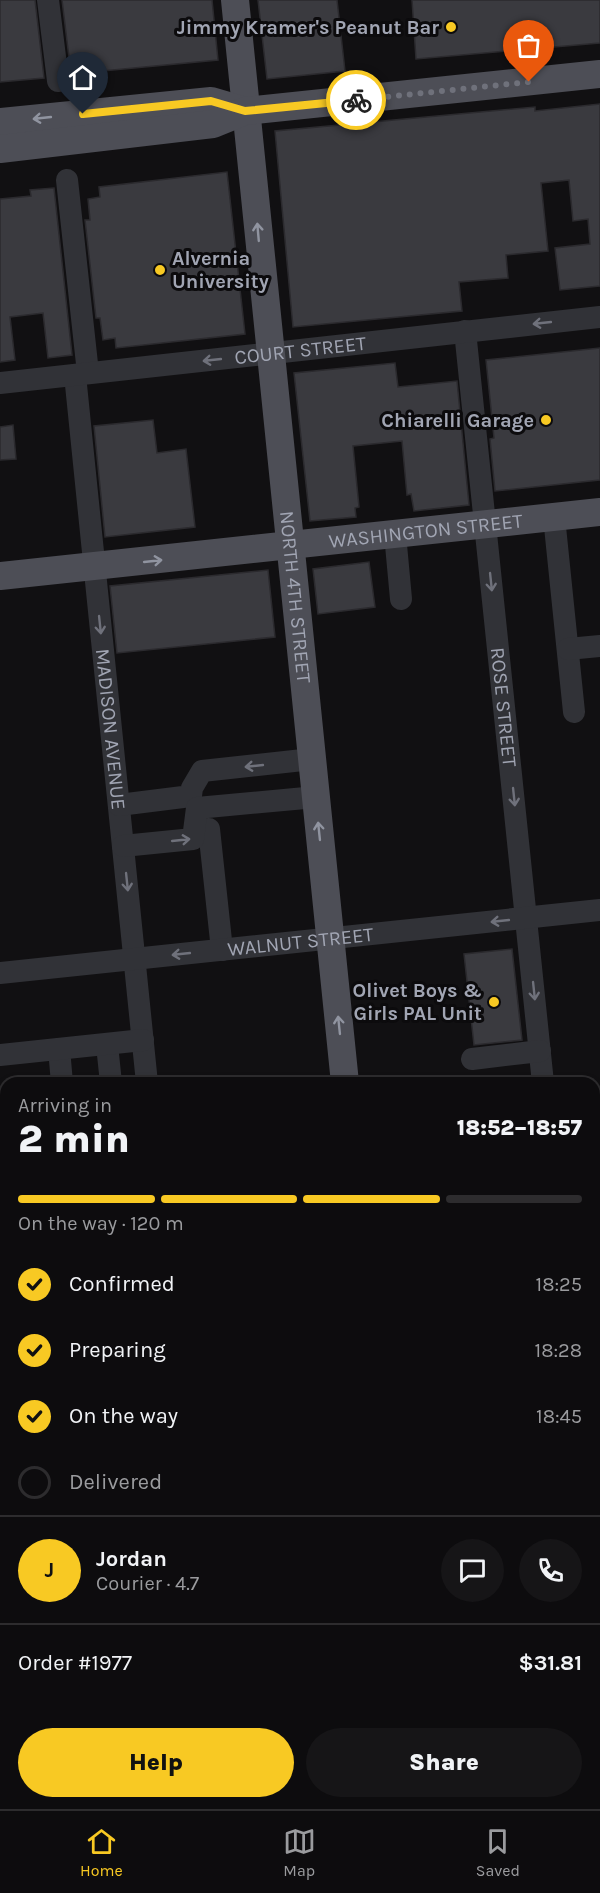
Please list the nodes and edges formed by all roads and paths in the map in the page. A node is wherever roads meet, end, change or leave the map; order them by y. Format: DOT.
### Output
graph roads {
  1 [pos="48,0"];
  2 [pos="235,0"];
  3 [pos="600,74"];
  4 [pos="58,81"];
  5 [pos="245,111"];
  6 [pos="0,122"];
  7 [pos="0,149"];
  8 [pos="67,180"];
  9 [pos="600,317"];
  10 [pos="465,331"];
  11 [pos="270,353"];
  12 [pos="81,374"];
  13 [pos="0,383"];
  14 [pos="600,512"];
  15 [pos="554,517"];
  16 [pos="485,524"];
  17 [pos="395,534"];
  18 [pos="289,545"];
  19 [pos="94,567"];
  20 [pos="0,576"];
  21 [pos="401,599"];
  22 [pos="600,646"];
  23 [pos="568,649"];
  24 [pos="574,712"];
  25 [pos="312,759"];
  26 [pos="316,797"];
  27 [pos="194,802"];
  28 [pos="119,805"];
  29 [pos="209,829"];
  30 [pos="123,846"];
  31 [pos="600,910"];
  32 [pos="526,918"];
  33 [pos="331,939"];
  34 [pos="222,950"];
  35 [pos="135,959"];
  36 [pos="0,973"];
  37 [pos="143,1040"];
  38 [pos="107,1045"];
  39 [pos="59,1049"];
  40 [pos="540,1052"];
  41 [pos="0,1055"];
  42 [pos="472,1059"];
  43 [pos="61,1077"];
  44 [pos="110,1077"];
  45 [pos="146,1077"];
  46 [pos="344,1077"];
  47 [pos="542,1077"];
  1 -- 4 [label="street"];
  2 -- 5 [label="main road, NORTH 4TH STREET"];
  3 -- 5 [label="main road"];
  5 -- 6 [label="main road, one-way"];
  5 -- 7 [label="main road"];
  11 -- 5 [label="main road, NORTH 4TH STREET, one-way"];
  8 -- 12 [label="street, MADISON AVENUE"];
  9 -- 10 [label="street, COURT STREET, one-way"];
  10 -- 11 [label="street, COURT STREET"];
  10 -- 16 [label="street, ROSE STREET"];
  11 -- 12 [label="street, COURT STREET, one-way"];
  11 -- 18 [label="main road, NORTH 4TH STREET"];
  12 -- 13 [label="street, COURT STREET"];
  12 -- 19 [label="street, MADISON AVENUE"];
  14 -- 15 [label="main road, WASHINGTON STREET"];
  15 -- 16 [label="main road, WASHINGTON STREET"];
  15 -- 23 [label="street"];
  16 -- 17 [label="main road, WASHINGTON STREET"];
  16 -- 32 [label="street, ROSE STREET, one-way"];
  17 -- 18 [label="main road, WASHINGTON STREET"];
  17 -- 21 [label="street"];
  19 -- 18 [label="main road, WASHINGTON STREET, one-way"];
  18 -- 25 [label="main road, NORTH 4TH STREET"];
  19 -- 20 [label="main road, WASHINGTON STREET"];
  19 -- 28 [label="street, MADISON AVENUE, one-way"];
  22 -- 23 [label="street"];
  23 -- 24 [label="street"];
  25 -- 26 [label="main road, NORTH 4TH STREET"];
  25 -- 27 [label="street, one-way"];
  26 -- 27 [label="street"];
  33 -- 26 [label="main road, NORTH 4TH STREET, one-way"];
  27 -- 28 [label="street"];
  30 -- 27 [label="street, one-way"];
  28 -- 30 [label="street, MADISON AVENUE"];
  29 -- 34 [label="street"];
  30 -- 35 [label="street, MADISON AVENUE, one-way"];
  31 -- 32 [label="street, WALNUT STREET"];
  32 -- 33 [label="street, WALNUT STREET, one-way"];
  32 -- 40 [label="street, ROSE STREET, one-way"];
  33 -- 34 [label="street, WALNUT STREET"];
  46 -- 33 [label="main road, NORTH 4TH STREET, one-way"];
  34 -- 35 [label="street, WALNUT STREET, one-way"];
  35 -- 36 [label="street, WALNUT STREET"];
  35 -- 37 [label="street, MADISON AVENUE"];
  37 -- 38 [label="street"];
  37 -- 45 [label="street, MADISON AVENUE"];
  38 -- 39 [label="street"];
  38 -- 44 [label="street"];
  39 -- 41 [label="street"];
  39 -- 43 [label="street"];
  40 -- 42 [label="street"];
  40 -- 47 [label="street, ROSE STREET"];
}
